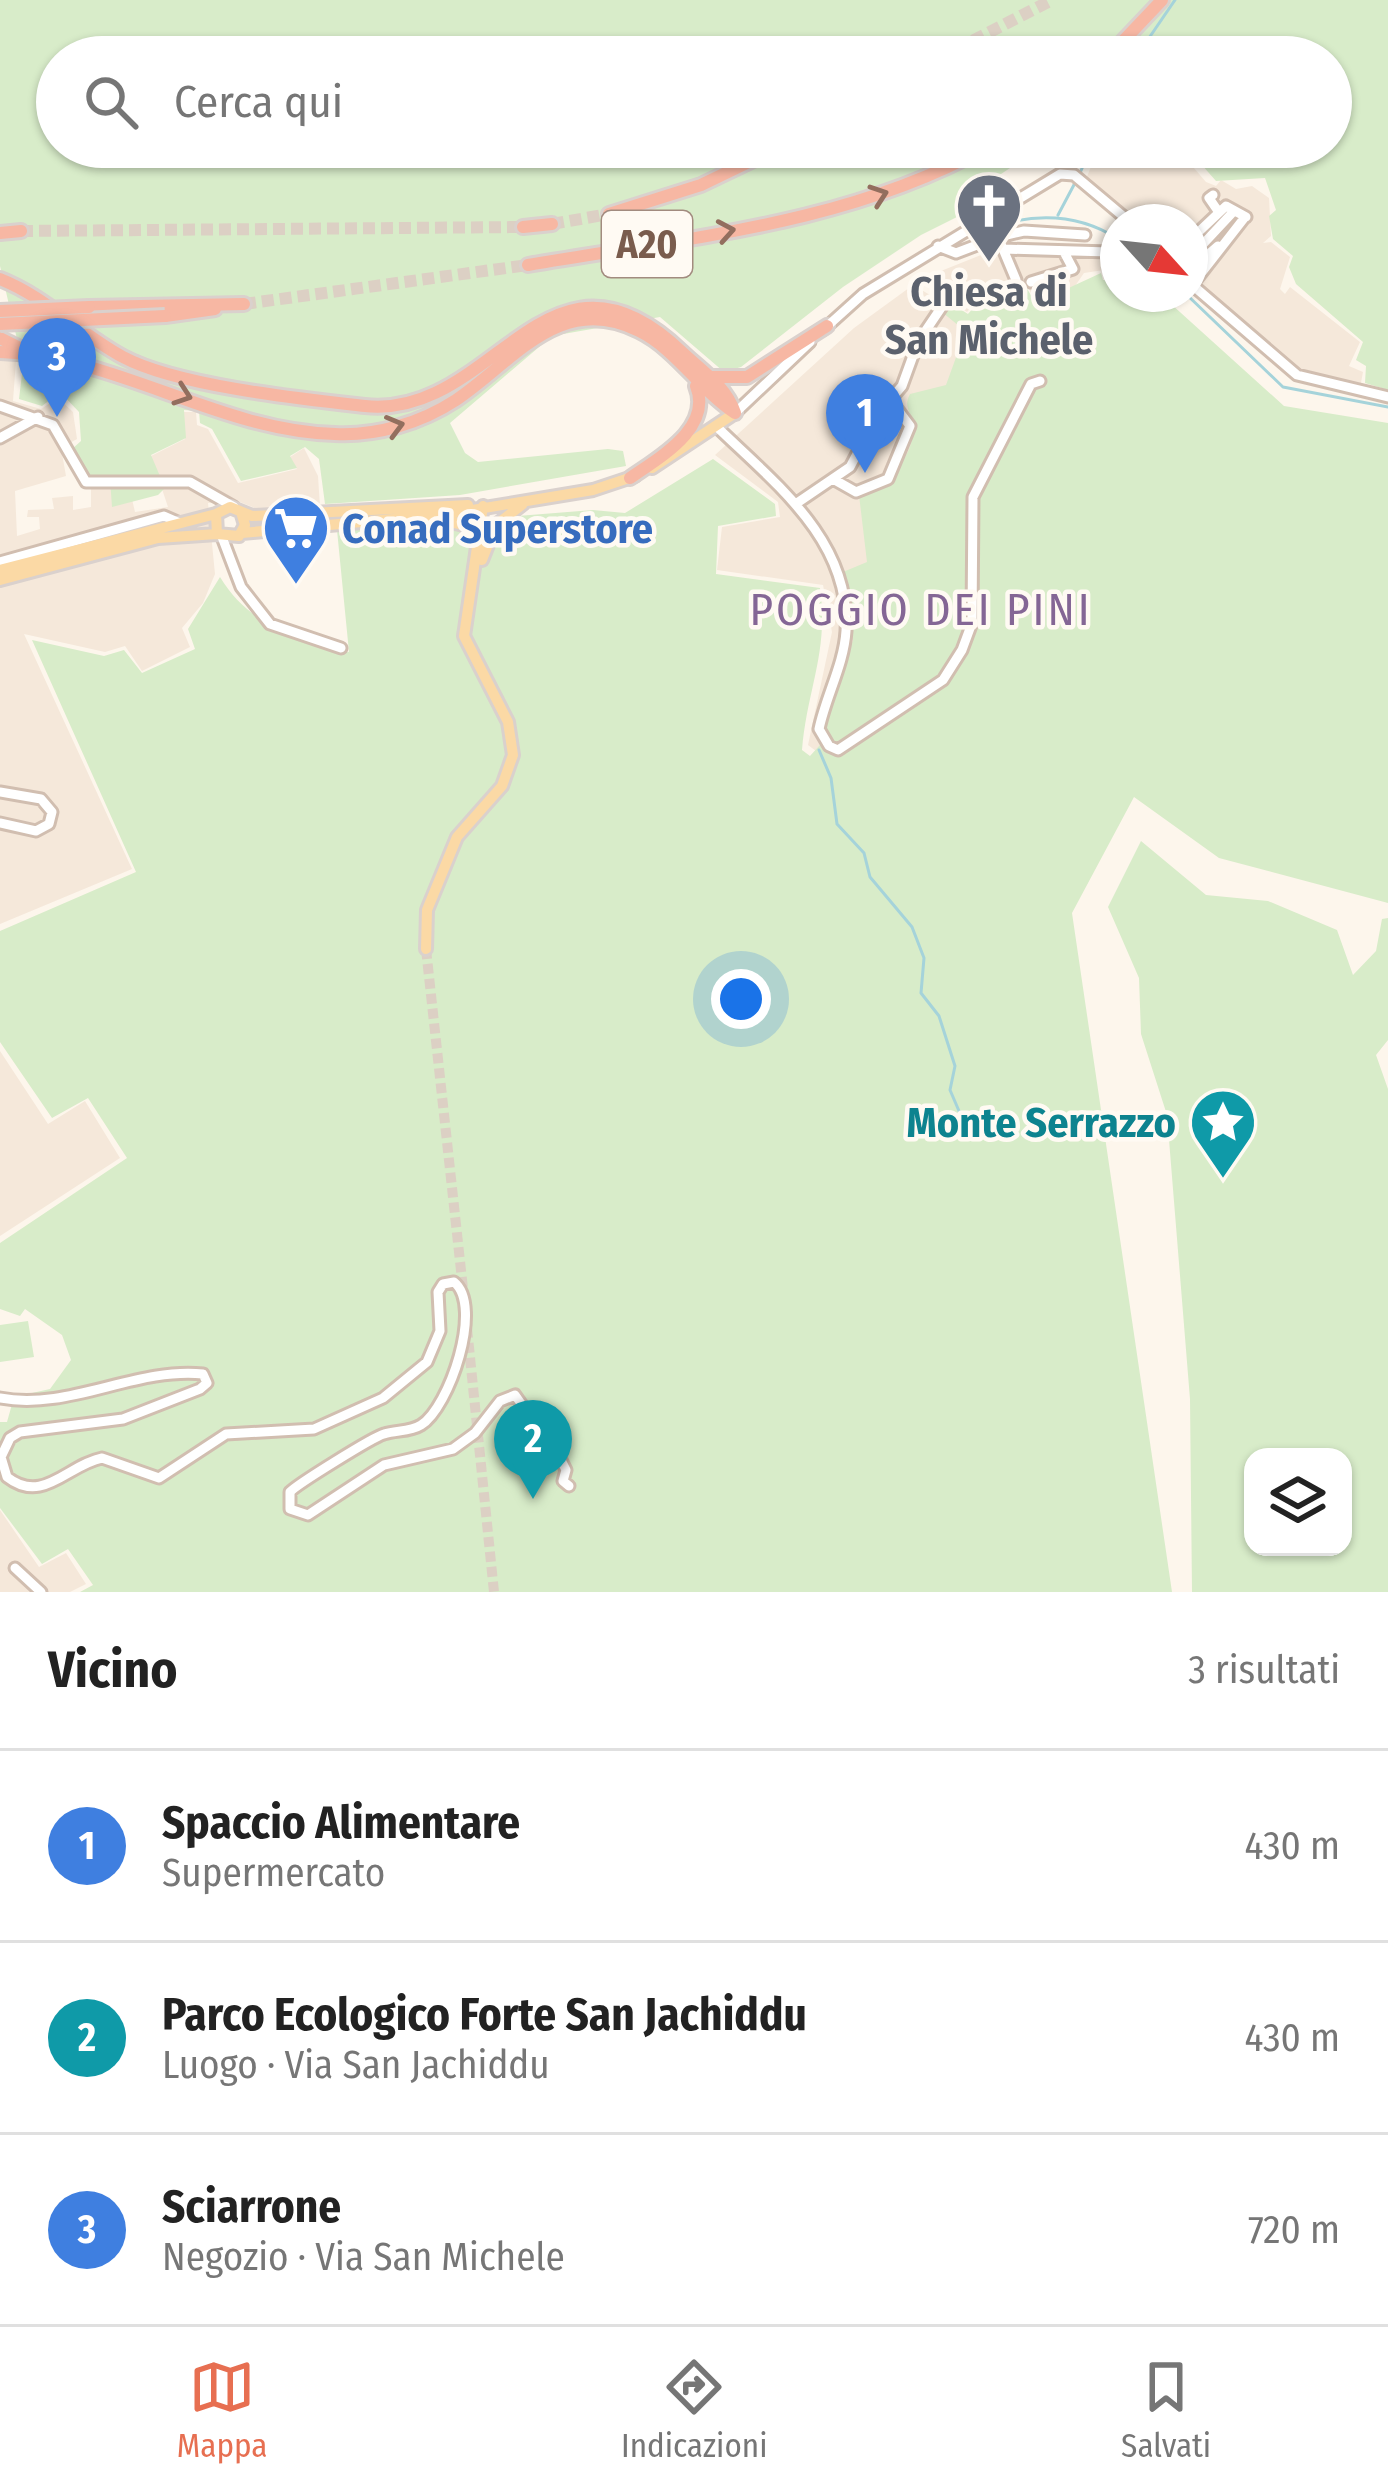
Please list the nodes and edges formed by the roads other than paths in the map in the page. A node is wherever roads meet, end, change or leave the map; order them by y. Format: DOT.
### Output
graph roads {
  1 [pos="1162,0"];
  2 [pos="1128,36"];
  3 [pos="735,168"];
  4 [pos="942,168"];
  5 [pos="1213,195"];
  6 [pos="1109,204"];
  7 [pos="1218,211"];
  8 [pos="609,214"];
  9 [pos="1243,216"];
  10 [pos="1208,221"];
  11 [pos="552,224"];
  12 [pos="523,227"];
  13 [pos="0,231"];
  14 [pos="21,231"];
  15 [pos="1085,235"];
  16 [pos="998,237"];
  17 [pos="938,246"];
  18 [pos="1218,246"];
  19 [pos="1208,248"];
  20 [pos="1004,249"];
  21 [pos="1100,252"];
  22 [pos="1208,252"];
  23 [pos="1065,254"];
  24 [pos="1208,262"];
  25 [pos="528,265"];
  26 [pos="0,279"];
  27 [pos="1016,280"];
  28 [pos="1031,282"];
  29 [pos="1208,299"];
  30 [pos="238,304"];
  31 [pos="943,305"];
  32 [pos="195,310"];
  33 [pos="0,311"];
  34 [pos="0,324"];
  35 [pos="827,326"];
  36 [pos="0,338"];
  37 [pos="0,352"];
  38 [pos="30,353"];
  39 [pos="495,359"];
  40 [pos="697,375"];
  41 [pos="1040,381"];
  42 [pos="1388,397"];
  43 [pos="892,402"];
  44 [pos="0,406"];
  45 [pos="735,413"];
  46 [pos="38,417"];
  47 [pos="718,428"];
  48 [pos="0,438"];
  49 [pos="630,478"];
  50 [pos="833,479"];
  51 [pos="213,491"];
  52 [pos="528,501"];
  53 [pos="796,503"];
  54 [pos="483,506"];
  55 [pos="238,510"];
  56 [pos="217,512"];
  57 [pos="403,517"];
  58 [pos="240,535"];
  59 [pos="220,536"];
  60 [pos="491,536"];
  61 [pos="479,544"];
  62 [pos="234,560"];
  63 [pos="0,566"];
  64 [pos="473,579"];
  65 [pos="0,580"];
  66 [pos="341,648"];
  67 [pos="0,792"];
  68 [pos="0,823"];
  69 [pos="426,949"];
  70 [pos="0,1398"];
  71 [pos="569,1486"];
  72 [pos="15,1568"];
  73 [pos="41,1592"];
  1 -- 2 [label="highway"];
  3 -- 8 [label="highway, A20"];
  25 -- 4 [label="highway, A20, one-way"];
  5 -- 7 [label="street"];
  6 -- 17 [label="street"];
  7 -- 9 [label="street"];
  7 -- 10 [label="street"];
  9 -- 19 [label="street"];
  9 -- 24 [label="street"];
  11 -- 12 [label="highway, A20"];
  13 -- 14 [label="highway"];
  15 -- 16 [label="street"];
  16 -- 17 [label="street"];
  16 -- 20 [label="street"];
  17 -- 35 [label="street"];
  18 -- 22 [label="street"];
  20 -- 23 [label="street"];
  20 -- 27 [label="street"];
  21 -- 23 [label="street"];
  23 -- 28 [label="street"];
  26 -- 39 [label="highway"];
  29 -- 42 [label="street"];
  30 -- 32 [label="highway"];
  31 -- 43 [label="street"];
  32 -- 33 [label="highway, bridge"];
  32 -- 34 [label="highway, bridge"];
  35 -- 40 [label="highway"];
  35 -- 45 [label="street"];
  36 -- 38 [label="highway"];
  37 -- 38 [label="highway"];
  38 -- 39 [label="highway, one-way"];
  39 -- 40 [label="highway"];
  40 -- 45 [label="highway"];
  40 -- 49 [label="highway"];
  41 -- 53 [label="street"];
  43 -- 50 [label="street"];
  43 -- 50 [label="street"];
  44 -- 46 [label="street"];
  45 -- 47 [label="main road"];
  46 -- 48 [label="street"];
  46 -- 51 [label="street"];
  47 -- 49 [label="main road"];
  47 -- 53 [label="street"];
  49 -- 52 [label="main road"];
  50 -- 53 [label="street"];
  51 -- 55 [label="street"];
  51 -- 56 [label="street"];
  52 -- 54 [label="main road"];
  52 -- 60 [label="main road"];
  54 -- 55 [label="main road"];
  54 -- 57 [label="main road"];
  54 -- 60 [label="main road"];
  54 -- 61 [label="main road"];
  55 -- 56 [label="main road"];
  55 -- 58 [label="main road"];
  56 -- 59 [label="main road"];
  56 -- 63 [label="main road"];
  57 -- 58 [label="main road"];
  57 -- 61 [label="main road"];
  58 -- 59 [label="main road"];
  58 -- 62 [label="street"];
  59 -- 62 [label="street"];
  59 -- 65 [label="main road"];
  60 -- 64 [label="main road"];
  61 -- 64 [label="main road"];
  62 -- 66 [label="street"];
  64 -- 69 [label="main road"];
  67 -- 68 [label="street"];
  70 -- 71 [label="street"];
  72 -- 73 [label="street"];
}
